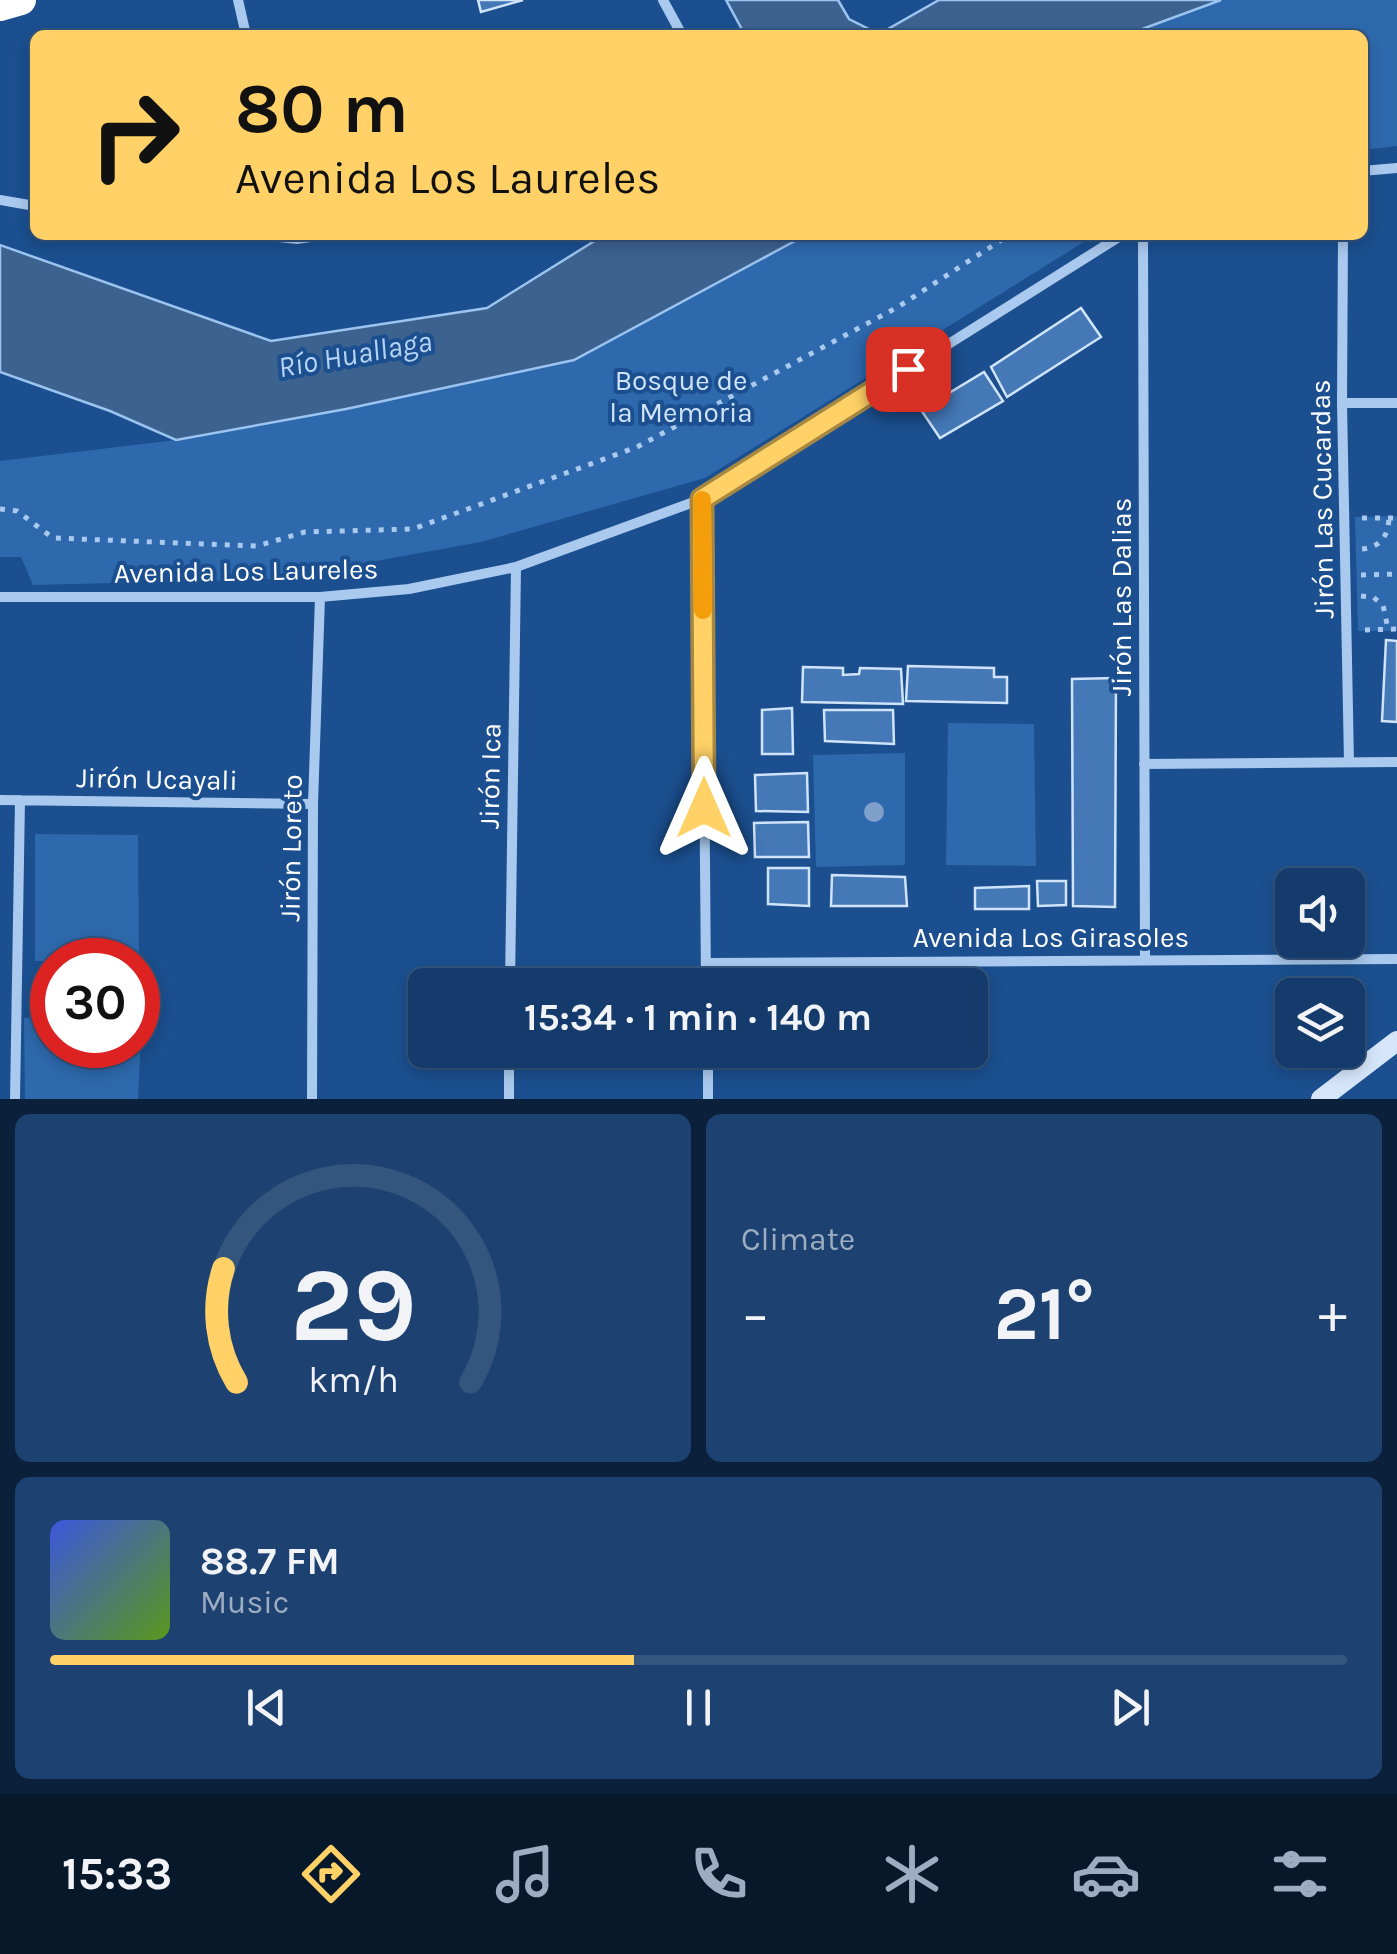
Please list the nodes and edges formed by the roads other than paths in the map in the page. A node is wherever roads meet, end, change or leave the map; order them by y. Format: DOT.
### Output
graph roads {
  1 [pos="21,0"];
  2 [pos="238,0"];
  3 [pos="663,0"];
  4 [pos="0,6"];
  5 [pos="245,30"];
  6 [pos="679,30"];
  7 [pos="1397,168"];
  8 [pos="1368,170"];
  9 [pos="0,200"];
  10 [pos="30,205"];
  11 [pos="1114,240"];
  12 [pos="1144,240"];
  13 [pos="1343,240"];
  14 [pos="1342,404"];
  15 [pos="1397,404"];
  16 [pos="702,499"];
  17 [pos="516,567"];
  18 [pos="0,597"];
  19 [pos="320,597"];
  20 [pos="1349,762"];
  21 [pos="1397,762"];
  22 [pos="1144,764"];
  23 [pos="0,800"];
  24 [pos="20,800"];
  25 [pos="313,804"];
  26 [pos="1145,958"];
  27 [pos="1397,960"];
  28 [pos="706,962"];
  29 [pos="510,968"];
  30 [pos="706,968"];
  31 [pos="16,976"];
  32 [pos="0,977"];
  33 [pos="1397,1041"];
  34 [pos="509,1068"];
  35 [pos="708,1068"];
  36 [pos="15,1099"];
  37 [pos="312,1099"];
  38 [pos="508,1099"];
  39 [pos="708,1099"];
  40 [pos="1322,1099"];
  1 -- 4 [label="highway"];
  2 -- 5 [label="street"];
  3 -- 6 [label="street"];
  7 -- 8 [label="street"];
  9 -- 10 [label="street"];
  11 -- 16 [label="street, Avenida Los Laureles"];
  12 -- 22 [label="street, Jirón Las Dalias"];
  13 -- 14 [label="street, Jirón Las Cucardas"];
  14 -- 15 [label="street"];
  14 -- 20 [label="street, Jirón Las Cucardas"];
  16 -- 17 [label="street, Avenida Los Laureles"];
  16 -- 28 [label="street"];
  17 -- 19 [label="street, Avenida Los Laureles"];
  17 -- 29 [label="street, Jirón Ica"];
  18 -- 19 [label="street, Avenida Los Laureles"];
  19 -- 25 [label="street, Jirón Loreto"];
  20 -- 21 [label="street"];
  20 -- 22 [label="street"];
  22 -- 26 [label="street, Jirón Las Dalias"];
  23 -- 24 [label="street, Jirón Ucayali"];
  24 -- 25 [label="street, Jirón Ucayali"];
  24 -- 31 [label="street"];
  25 -- 37 [label="street, Jirón Loreto"];
  26 -- 27 [label="street, Avenida Los Girasoles"];
  26 -- 28 [label="street, Avenida Los Girasoles"];
  28 -- 30 [label="street"];
  31 -- 32 [label="street"];
  31 -- 36 [label="street"];
  33 -- 40 [label="main road"];
  34 -- 38 [label="street"];
  35 -- 39 [label="street"];
}
